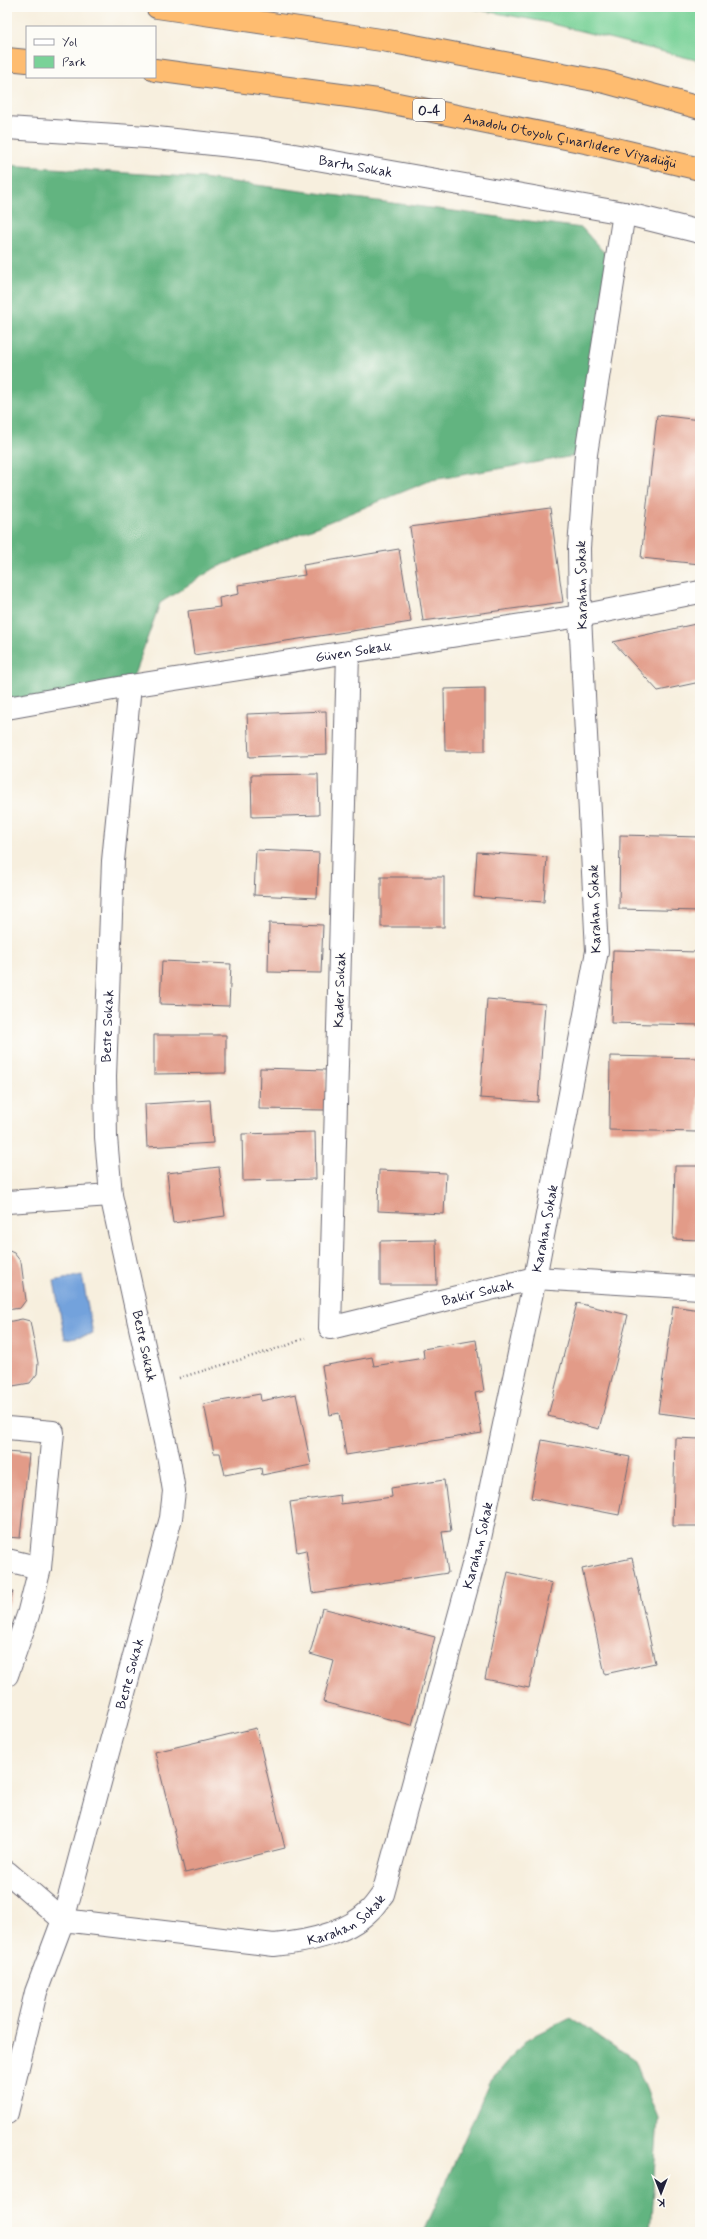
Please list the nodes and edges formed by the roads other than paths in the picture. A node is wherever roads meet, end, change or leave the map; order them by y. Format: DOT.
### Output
graph roads {
  1 [pos="157,7"];
  2 [pos="7,59"];
  3 [pos="26,61"];
  4 [pos="156,70"];
  5 [pos="700,108"];
  6 [pos="7,128"];
  7 [pos="700,169"];
  8 [pos="624,213"];
  9 [pos="700,232"];
  10 [pos="700,592"];
  11 [pos="580,616"];
  12 [pos="348,653"];
  13 [pos="130,686"];
  14 [pos="7,708"];
  15 [pos="112,1195"];
  16 [pos="7,1202"];
  17 [pos="535,1278"];
  18 [pos="700,1288"];
  19 [pos="330,1328"];
  20 [pos="7,1428"];
  21 [pos="7,1560"];
  22 [pos="40,1568"];
  23 [pos="7,1676"];
  24 [pos="7,1872"];
  25 [pos="63,1920"];
  26 [pos="7,2113"];
  1 -- 5 [label="highway"];
  2 -- 3 [label="highway"];
  4 -- 7 [label="highway, Anadolu Otoyolu Çınarlıdere Viyadüğü / O-4"];
  6 -- 8 [label="street, Bartu Sokak"];
  8 -- 9 [label="street, Bartu Sokak"];
  8 -- 11 [label="street, Karahan Sokak"];
  10 -- 11 [label="street, Güven Sokak"];
  11 -- 12 [label="street, Güven Sokak"];
  11 -- 17 [label="street, Karahan Sokak"];
  12 -- 13 [label="street, Güven Sokak"];
  12 -- 19 [label="street, Kader Sokak"];
  13 -- 14 [label="street, Güven Sokak"];
  13 -- 15 [label="street, Beste Sokak"];
  15 -- 16 [label="street"];
  15 -- 25 [label="street, Beste Sokak"];
  17 -- 18 [label="street, Bakir Sokak"];
  17 -- 19 [label="street, Bakir Sokak"];
  17 -- 25 [label="street, Karahan Sokak"];
  20 -- 22 [label="street"];
  21 -- 22 [label="street"];
  22 -- 23 [label="street"];
  24 -- 25 [label="street"];
  25 -- 26 [label="street, Beste Sokak"];
}
